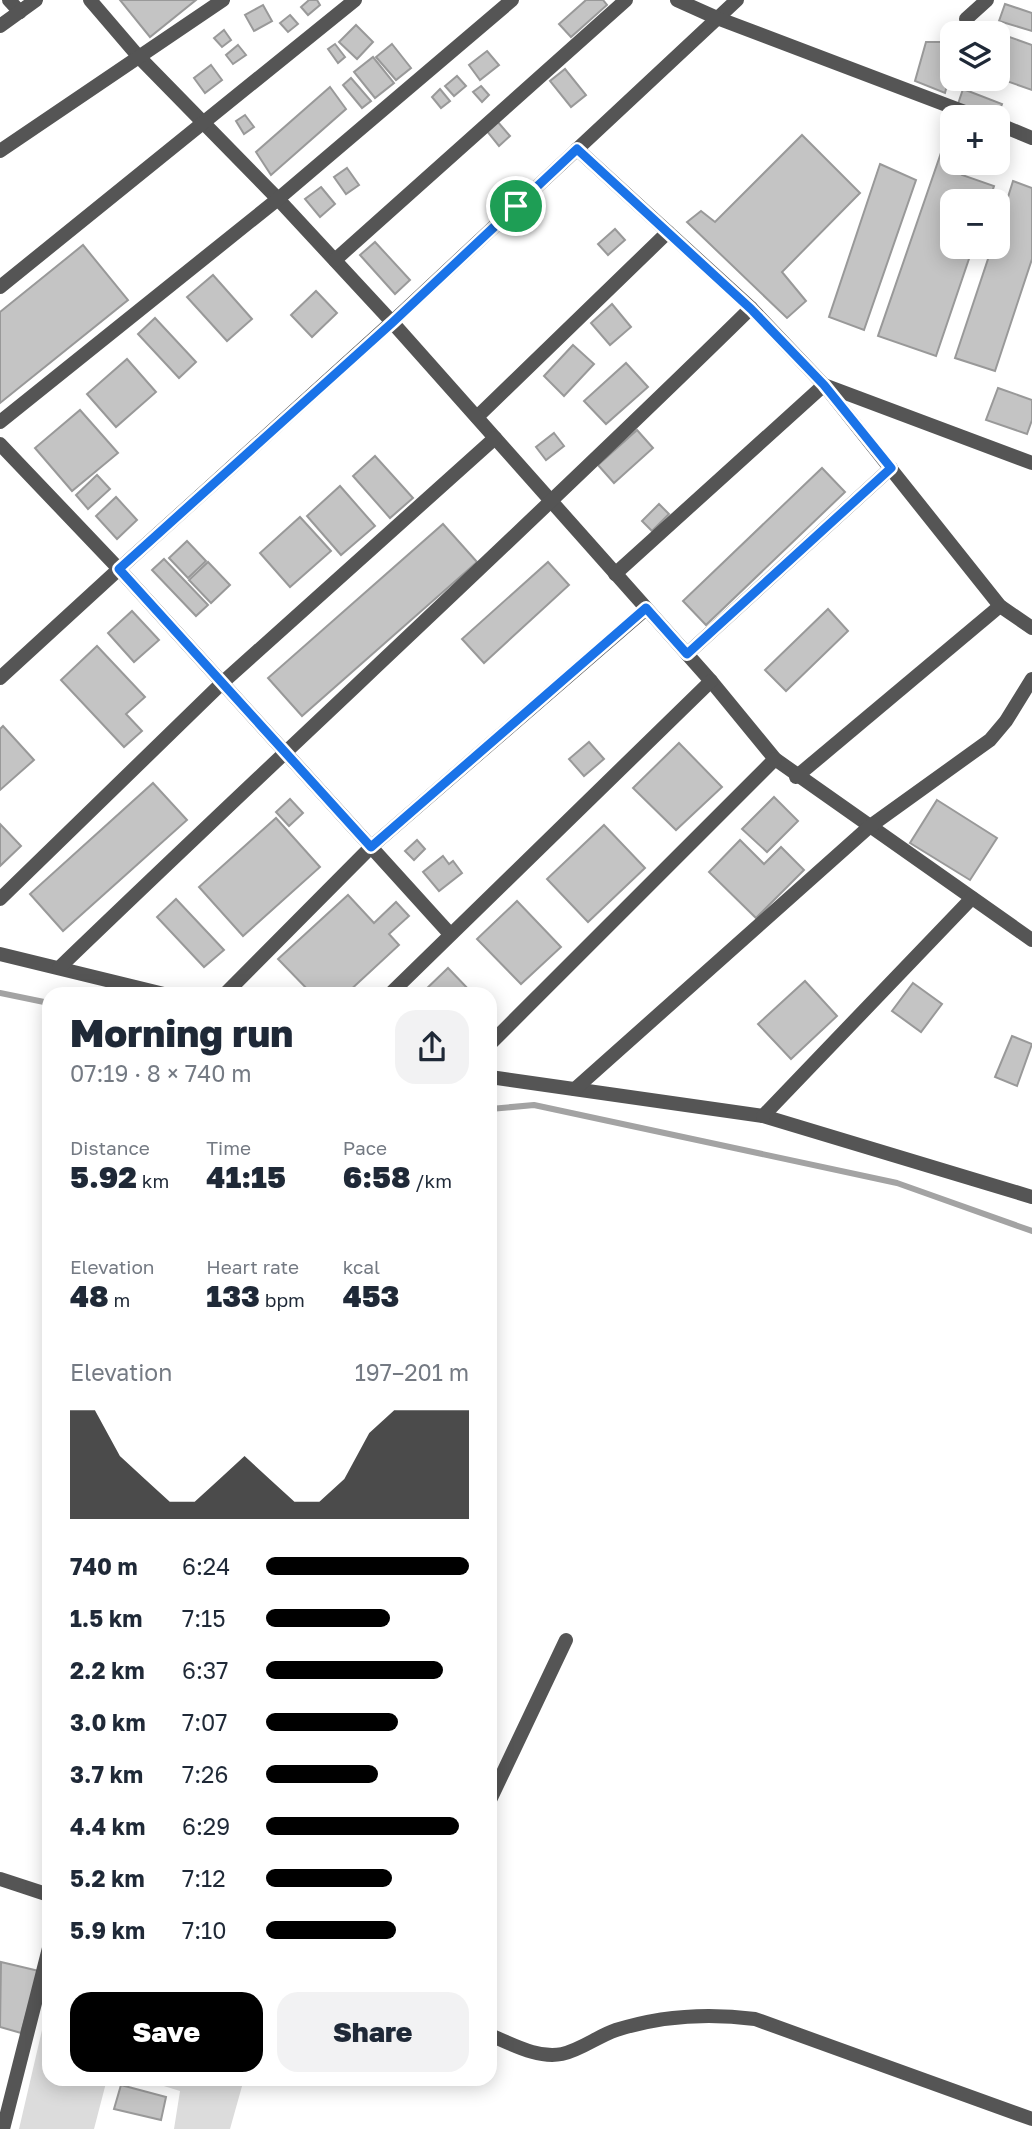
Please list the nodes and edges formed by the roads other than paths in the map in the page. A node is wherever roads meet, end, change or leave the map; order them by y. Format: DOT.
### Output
graph roads {
  1 [pos="9,0"];
  2 [pos="36,0"];
  3 [pos="90,0"];
  4 [pos="223,0"];
  5 [pos="355,0"];
  6 [pos="512,0"];
  7 [pos="626,0"];
  8 [pos="677,0"];
  9 [pos="737,0"];
  10 [pos="986,0"];
  11 [pos="20,12"];
  12 [pos="716,18"];
  13 [pos="966,19"];
  14 [pos="0,26"];
  15 [pos="138,56"];
  16 [pos="946,105"];
  17 [pos="203,120"];
  18 [pos="1010,129"];
  19 [pos="1032,138"];
  20 [pos="577,149"];
  21 [pos="0,151"];
  22 [pos="278,199"];
  23 [pos="668,232"];
  24 [pos="335,260"];
  25 [pos="0,286"];
  26 [pos="751,309"];
  27 [pos="393,322"];
  28 [pos="824,385"];
  29 [pos="477,417"];
  30 [pos="0,422"];
  31 [pos="495,438"];
  32 [pos="0,444"];
  33 [pos="1032,462"];
  34 [pos="891,468"];
  35 [pos="552,503"];
  36 [pos="119,569"];
  37 [pos="615,574"];
  38 [pos="1000,606"];
  39 [pos="646,608"];
  40 [pos="1032,628"];
  41 [pos="687,654"];
  42 [pos="0,678"];
  43 [pos="1032,679"];
  44 [pos="711,681"];
  45 [pos="222,683"];
  46 [pos="285,749"];
  47 [pos="775,759"];
  48 [pos="796,777"];
  49 [pos="869,827"];
  50 [pos="371,847"];
  51 [pos="972,898"];
  52 [pos="0,899"];
  53 [pos="450,934"];
  54 [pos="1032,940"];
  55 [pos="0,954"];
  56 [pos="59,968"];
  57 [pos="136,987"];
  58 [pos="232,987"];
  59 [pos="397,987"];
  60 [pos="497,1037"];
  61 [pos="497,1078"];
  62 [pos="575,1089"];
  63 [pos="763,1116"];
  64 [pos="1032,1197"];
  65 [pos="566,1640"];
  66 [pos="497,1785"];
  67 [pos="0,1879"];
  68 [pos="42,1893"];
  69 [pos="42,1976"];
  70 [pos="497,2038"];
  71 [pos="1032,2119"];
  72 [pos="3,2129"];
  1 -- 11 [label="street"];
  2 -- 11 [label="street"];
  3 -- 15 [label="street"];
  4 -- 15 [label="street"];
  5 -- 17 [label="street"];
  6 -- 22 [label="street"];
  7 -- 24 [label="street"];
  8 -- 12 [label="street"];
  9 -- 12 [label="street"];
  10 -- 13 [label="street"];
  11 -- 14 [label="street"];
  12 -- 16 [label="street"];
  12 -- 20 [label="street"];
  15 -- 17 [label="street"];
  15 -- 21 [label="street"];
  17 -- 22 [label="street"];
  17 -- 25 [label="street"];
  18 -- 19 [label="street"];
  20 -- 23 [label="street"];
  20 -- 27 [label="street"];
  22 -- 24 [label="street"];
  22 -- 30 [label="street"];
  23 -- 26 [label="street"];
  23 -- 29 [label="street"];
  24 -- 27 [label="street"];
  26 -- 28 [label="street"];
  26 -- 35 [label="street"];
  27 -- 29 [label="street"];
  27 -- 36 [label="street"];
  28 -- 33 [label="street"];
  28 -- 34 [label="street"];
  28 -- 37 [label="street"];
  29 -- 31 [label="street"];
  31 -- 35 [label="street"];
  31 -- 45 [label="street"];
  32 -- 36 [label="street"];
  34 -- 38 [label="street"];
  34 -- 41 [label="street"];
  35 -- 37 [label="street"];
  35 -- 46 [label="street"];
  36 -- 42 [label="street"];
  36 -- 45 [label="street"];
  37 -- 39 [label="street"];
  38 -- 40 [label="street"];
  38 -- 48 [label="street"];
  39 -- 41 [label="street"];
  39 -- 50 [label="street"];
  41 -- 44 [label="street"];
  43 -- 49 [label="street"];
  44 -- 47 [label="street"];
  44 -- 53 [label="street"];
  45 -- 46 [label="street"];
  45 -- 52 [label="street"];
  46 -- 50 [label="street"];
  46 -- 56 [label="street"];
  47 -- 48 [label="street"];
  47 -- 60 [label="street"];
  48 -- 49 [label="street"];
  49 -- 51 [label="street"];
  49 -- 62 [label="street"];
  50 -- 53 [label="street"];
  50 -- 58 [label="street"];
  51 -- 54 [label="street"];
  51 -- 63 [label="street"];
  53 -- 59 [label="street"];
  55 -- 56 [label="street"];
  56 -- 57 [label="street"];
  61 -- 62 [label="street"];
  62 -- 63 [label="street"];
  63 -- 64 [label="street"];
  65 -- 66 [label="street"];
  67 -- 68 [label="street"];
  69 -- 72 [label="street"];
  70 -- 71 [label="street"];
}
